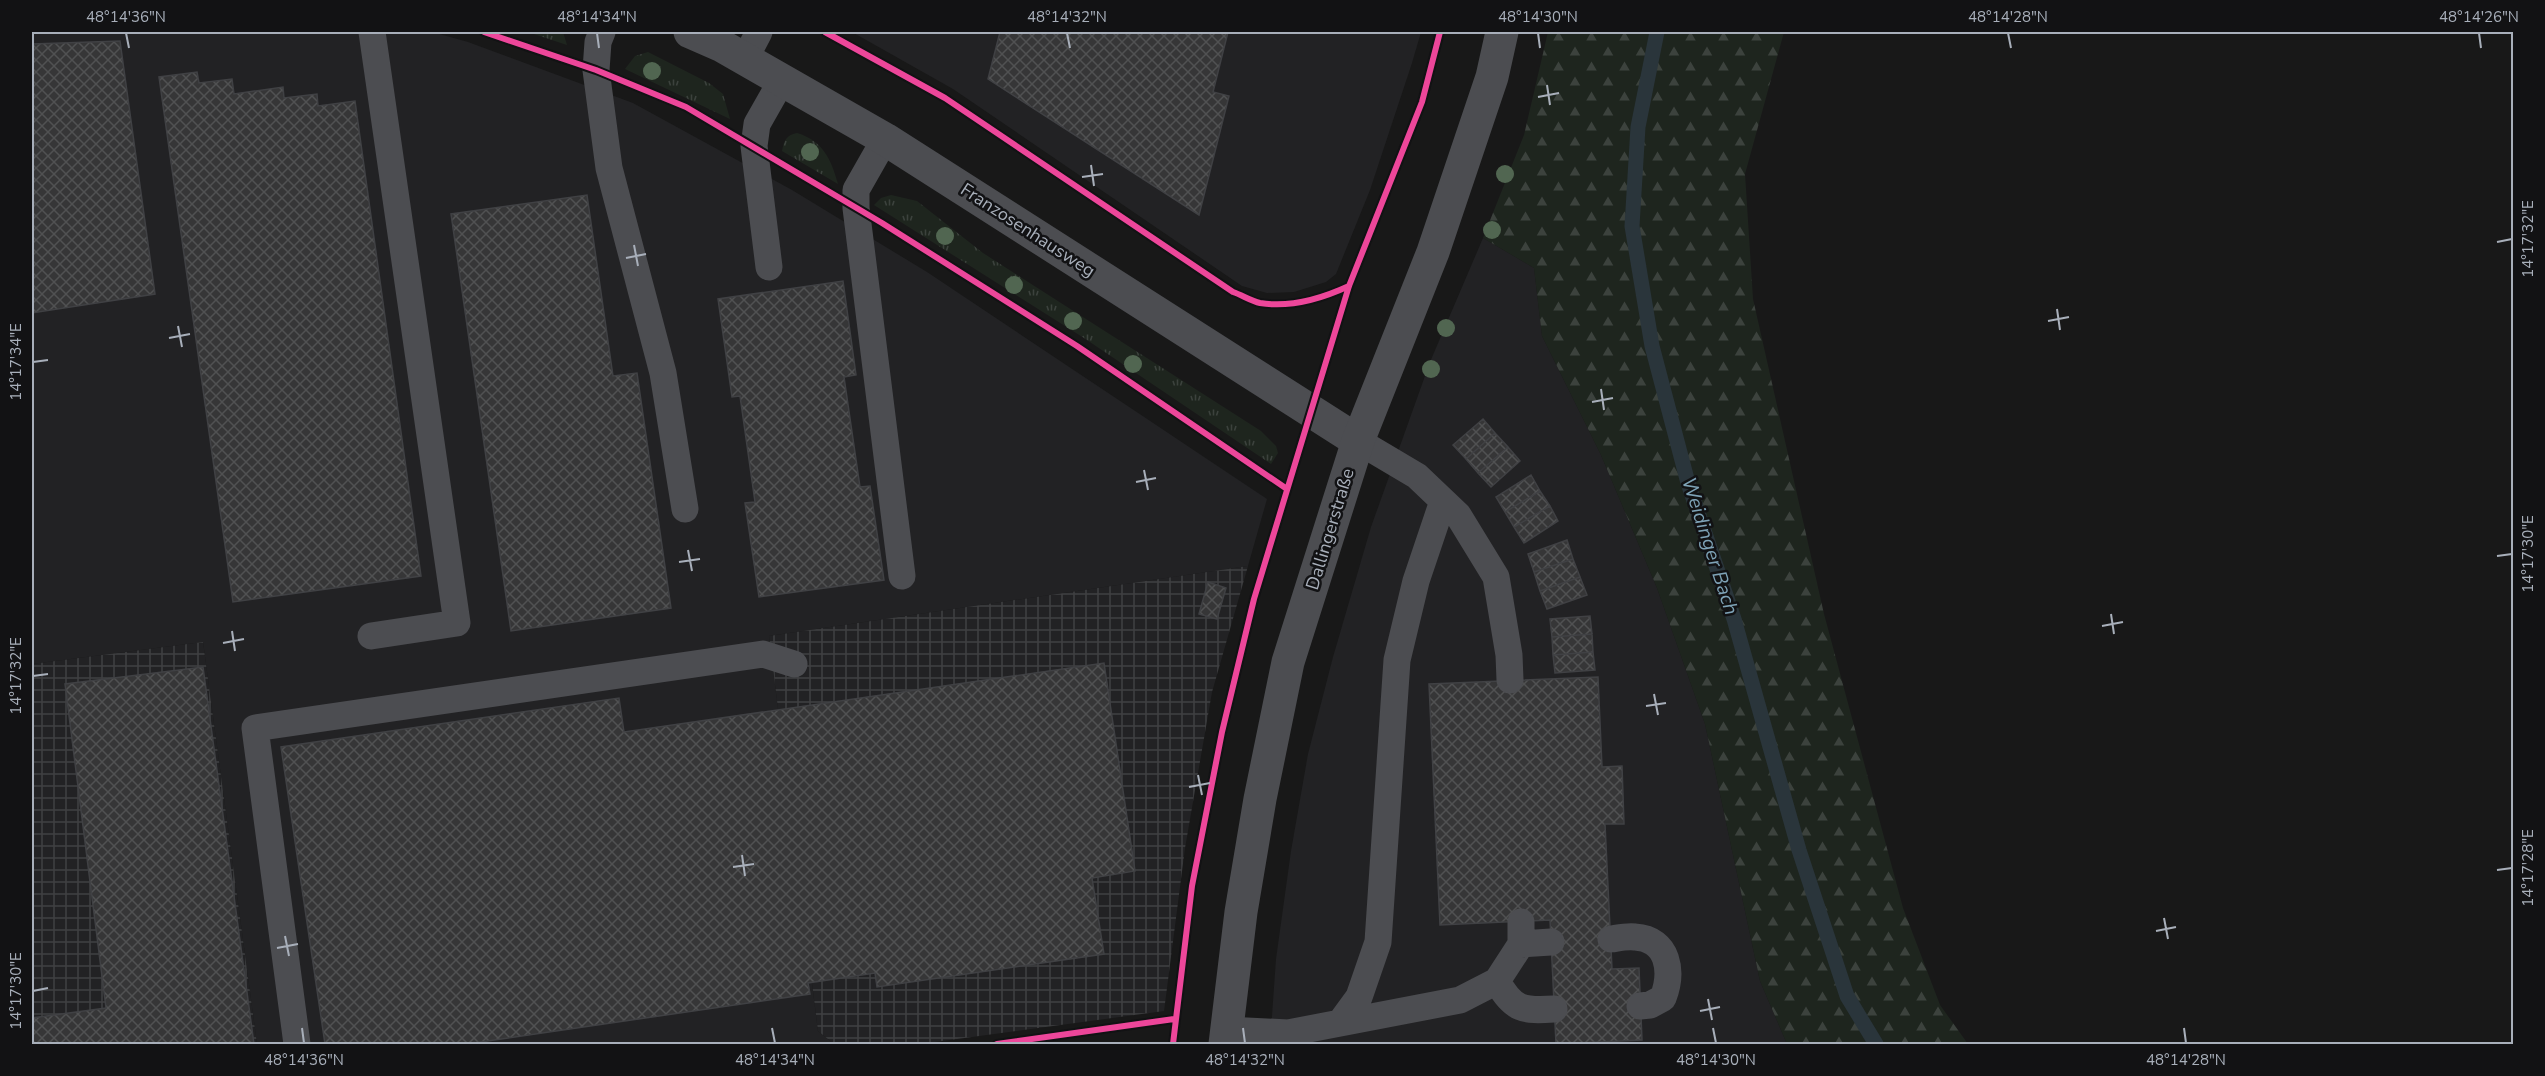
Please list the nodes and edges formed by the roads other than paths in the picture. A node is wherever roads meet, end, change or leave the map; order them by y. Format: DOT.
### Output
graph roads {
  1 [pos="372,32"];
  2 [pos="602,32"];
  3 [pos="1502,32"];
  4 [pos="696,33"];
  5 [pos="752,45"];
  6 [pos="782,80"];
  7 [pos="885,139"];
  8 [pos="769,267"];
  9 [pos="1358,441"];
  10 [pos="1443,501"];
  11 [pos="685,509"];
  12 [pos="902,576"];
  13 [pos="371,636"];
  14 [pos="794,664"];
  15 [pos="1510,680"];
  16 [pos="1611,939"];
  17 [pos="1551,942"];
  18 [pos="1497,981"];
  19 [pos="1640,1006"];
  20 [pos="1554,1009"];
  21 [pos="1340,1023"];
  22 [pos="1226,1037"];
  23 [pos="297,1044"];
  1 -- 13 [label="lane"];
  2 -- 11 [label="lane"];
  3 -- 9 [label="street, Dallingerstraße"];
  4 -- 5 [label="street, Franzosenhausweg"];
  5 -- 6 [label="street, Franzosenhausweg"];
  6 -- 7 [label="street, Franzosenhausweg"];
  6 -- 8 [label="lane"];
  7 -- 9 [label="street, Franzosenhausweg"];
  7 -- 12 [label="lane"];
  9 -- 10 [label="lane"];
  9 -- 22 [label="street, Dallingerstraße"];
  10 -- 15 [label="lane"];
  10 -- 21 [label="lane"];
  14 -- 23 [label="lane"];
  16 -- 19 [label="lane"];
  17 -- 18 [label="lane"];
  18 -- 20 [label="lane"];
  18 -- 21 [label="lane"];
  21 -- 22 [label="lane"];
}
